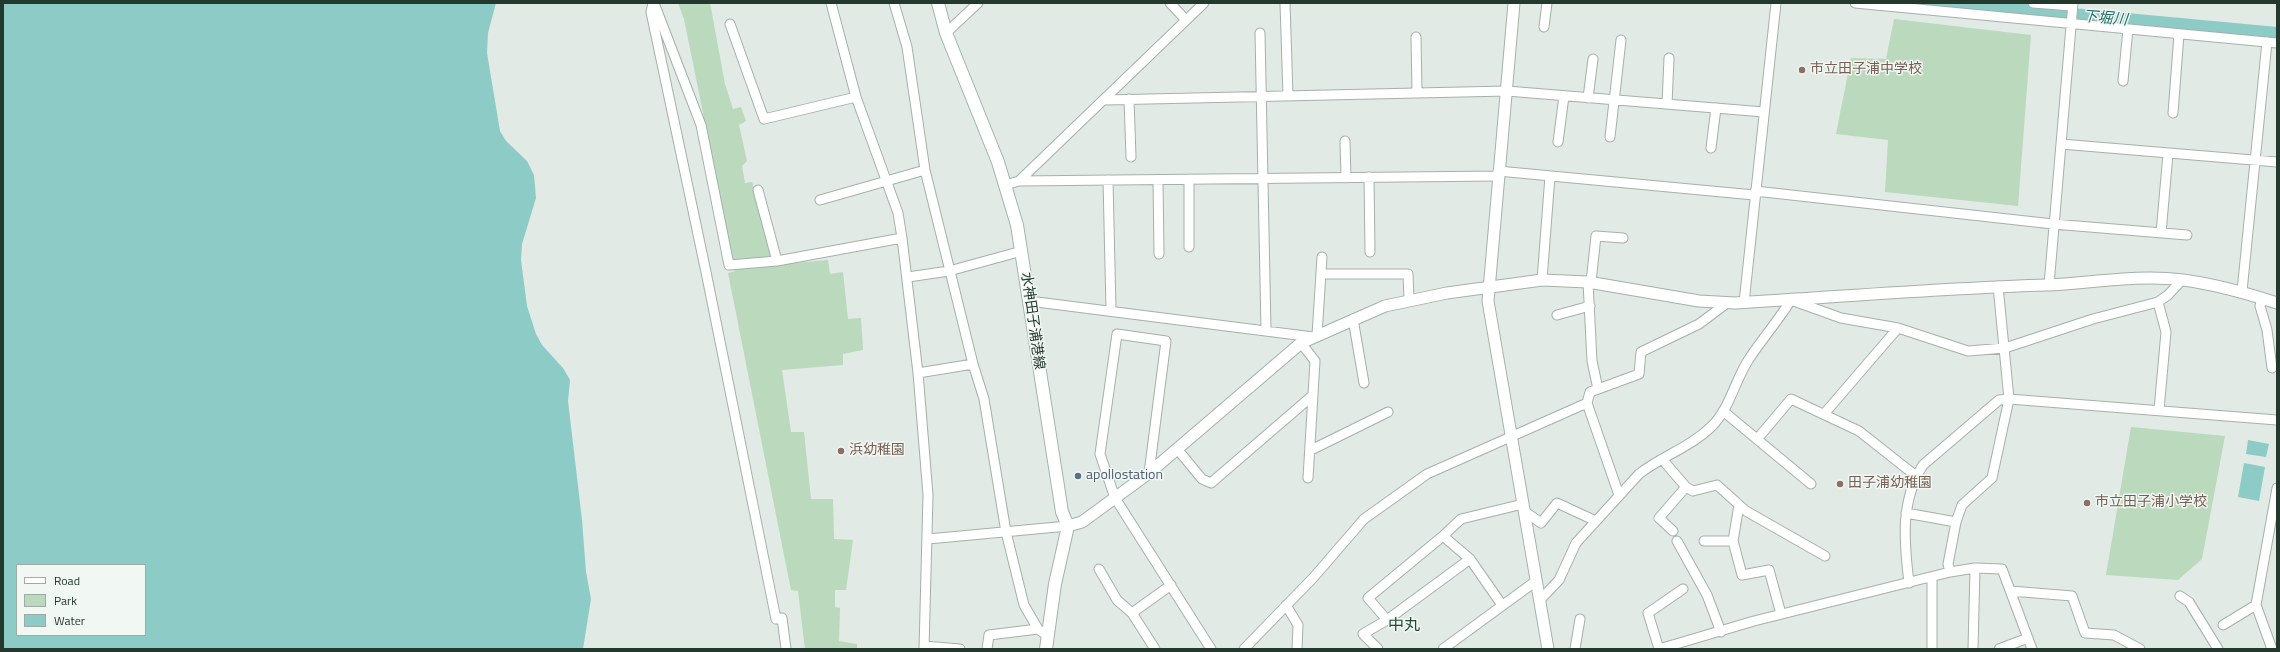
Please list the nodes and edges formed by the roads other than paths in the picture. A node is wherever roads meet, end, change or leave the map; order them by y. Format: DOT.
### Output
graph roads {
  1 [pos="654,3"];
  2 [pos="830,3"];
  3 [pos="894,3"];
  4 [pos="938,3"];
  5 [pos="978,3"];
  6 [pos="1170,3"];
  7 [pos="1204,3"];
  8 [pos="1285,3"];
  9 [pos="1514,3"];
  10 [pos="1547,3"];
  11 [pos="1776,3"];
  12 [pos="1855,3"];
  13 [pos="2033,3"];
  14 [pos="2073,6"];
  15 [pos="1186,20"];
  16 [pos="2071,22"];
  17 [pos="730,24"];
  18 [pos="1544,27"];
  19 [pos="2128,29"];
  20 [pos="946,33"];
  21 [pos="1260,33"];
  22 [pos="2179,34"];
  23 [pos="1416,37"];
  24 [pos="1621,40"];
  25 [pos="2267,42"];
  26 [pos="2277,43"];
  27 [pos="1669,58"];
  28 [pos="1593,59"];
  29 [pos="2123,81"];
  30 [pos="1507,91"];
  31 [pos="1417,93"];
  32 [pos="1262,96"];
  33 [pos="1288,96"];
  34 [pos="1564,96"];
  35 [pos="856,97"];
  36 [pos="1588,98"];
  37 [pos="1129,99"];
  38 [pos="1104,100"];
  39 [pos="1615,100"];
  40 [pos="1667,104"];
  41 [pos="1716,108"];
  42 [pos="1764,112"];
  43 [pos="2173,113"];
  44 [pos="1610,137"];
  45 [pos="1345,141"];
  46 [pos="1558,142"];
  47 [pos="2061,144"];
  48 [pos="1711,148"];
  49 [pos="2168,154"];
  50 [pos="1131,157"];
  51 [pos="2254,161"];
  52 [pos="2277,162"];
  53 [pos="925,170"];
  54 [pos="1498,173"];
  55 [pos="1550,176"];
  56 [pos="1369,177"];
  57 [pos="1263,178"];
  58 [pos="1346,178"];
  59 [pos="1189,179"];
  60 [pos="1108,180"];
  61 [pos="1158,180"];
  62 [pos="887,181"];
  63 [pos="1019,181"];
  64 [pos="1005,185"];
  65 [pos="758,190"];
  66 [pos="1754,193"];
  67 [pos="820,200"];
  68 [pos="2053,224"];
  69 [pos="2161,233"];
  70 [pos="2187,235"];
  71 [pos="902,238"];
  72 [pos="1623,238"];
  73 [pos="1189,247"];
  74 [pos="1022,250"];
  75 [pos="1370,252"];
  76 [pos="1159,254"];
  77 [pos="1322,257"];
  78 [pos="777,261"];
  79 [pos="949,271"];
  80 [pos="1321,274"];
  81 [pos="908,277"];
  82 [pos="1542,280"];
  83 [pos="2182,280"];
  84 [pos="1590,282"];
  85 [pos="2049,285"];
  86 [pos="1998,286"];
  87 [pos="1488,289"];
  88 [pos="2242,291"];
  89 [pos="2262,298"];
  90 [pos="1029,300"];
  91 [pos="1409,300"];
  92 [pos="1791,300"];
  93 [pos="2158,302"];
  94 [pos="1726,303"];
  95 [pos="1744,303"];
  96 [pos="2277,303"];
  97 [pos="1590,306"];
  98 [pos="1111,310"];
  99 [pos="1557,315"];
  100 [pos="1354,319"];
  101 [pos="1898,328"];
  102 [pos="1266,330"];
  103 [pos="1315,336"];
  104 [pos="1301,343"];
  105 [pos="2005,348"];
  106 [pos="972,364"];
  107 [pos="2272,368"];
  108 [pos="918,374"];
  109 [pos="1364,383"];
  110 [pos="1598,389"];
  111 [pos="1312,396"];
  112 [pos="2009,398"];
  113 [pos="1587,403"];
  114 [pos="2159,410"];
  115 [pos="1723,411"];
  116 [pos="1388,412"];
  117 [pos="1824,414"];
  118 [pos="2277,420"];
  119 [pos="1511,436"];
  120 [pos="1758,438"];
  121 [pos="1178,450"];
  122 [pos="1311,450"];
  123 [pos="1662,460"];
  124 [pos="1149,473"];
  125 [pos="1916,476"];
  126 [pos="1308,478"];
  127 [pos="1811,484"];
  128 [pos="1686,487"];
  129 [pos="2277,488"];
  130 [pos="1619,495"];
  131 [pos="1115,498"];
  132 [pos="1739,505"];
  133 [pos="1523,507"];
  134 [pos="1906,513"];
  135 [pos="1596,521"];
  136 [pos="1956,522"];
  137 [pos="1068,526"];
  138 [pos="1673,531"];
  139 [pos="1006,532"];
  140 [pos="1442,536"];
  141 [pos="928,539"];
  142 [pos="1677,541"];
  143 [pos="1704,541"];
  144 [pos="1733,541"];
  145 [pos="1825,556"];
  146 [pos="1470,559"];
  147 [pos="1974,568"];
  148 [pos="1099,569"];
  149 [pos="1950,572"];
  150 [pos="1932,577"];
  151 [pos="1536,580"];
  152 [pos="1909,583"];
  153 [pos="1171,585"];
  154 [pos="1683,589"];
  155 [pos="2011,590"];
  156 [pos="2180,596"];
  157 [pos="1539,601"];
  158 [pos="1286,605"];
  159 [pos="1502,605"];
  160 [pos="2256,605"];
  161 [pos="1132,613"];
  162 [pos="1781,614"];
  163 [pos="1580,619"];
  164 [pos="1387,620"];
  165 [pos="2223,624"];
  166 [pos="1721,632"];
  167 [pos="1043,633"];
  168 [pos="2028,638"];
  169 [pos="924,648"];
  170 [pos="786,649"];
  171 [pos="960,649"];
  172 [pos="987,649"];
  173 [pos="1046,649"];
  174 [pos="1155,649"];
  175 [pos="1211,649"];
  176 [pos="1244,649"];
  177 [pos="1297,649"];
  178 [pos="1378,649"];
  179 [pos="1443,649"];
  180 [pos="1548,649"];
  181 [pos="1575,649"];
  182 [pos="1659,649"];
  183 [pos="1932,649"];
  184 [pos="1973,649"];
  185 [pos="1999,649"];
  186 [pos="2032,649"];
  187 [pos="2140,649"];
  188 [pos="2218,649"];
  189 [pos="2272,649"];
  1 -- 78 [label="street"];
  1 -- 170 [label="street"];
  2 -- 35 [label="street"];
  3 -- 53 [label="street"];
  4 -- 20 [label="main road, 水神田子浦港線"];
  5 -- 20 [label="street"];
  6 -- 15 [label="street"];
  7 -- 15 [label="street"];
  8 -- 33 [label="street"];
  9 -- 30 [label="street"];
  10 -- 18 [label="street"];
  11 -- 42 [label="street"];
  12 -- 16 [label="street"];
  13 -- 14 [label="street"];
  14 -- 16 [label="street"];
  15 -- 38 [label="street"];
  16 -- 19 [label="street"];
  16 -- 47 [label="street"];
  17 -- 35 [label="street"];
  19 -- 22 [label="street"];
  19 -- 29 [label="street"];
  20 -- 64 [label="main road, 水神田子浦港線"];
  21 -- 32 [label="street"];
  22 -- 25 [label="street"];
  22 -- 43 [label="street"];
  23 -- 31 [label="street"];
  24 -- 39 [label="street"];
  25 -- 26 [label="street"];
  25 -- 51 [label="street"];
  27 -- 40 [label="street"];
  28 -- 36 [label="street"];
  30 -- 31 [label="street"];
  30 -- 34 [label="street"];
  30 -- 54 [label="street"];
  31 -- 33 [label="street"];
  32 -- 33 [label="street"];
  32 -- 37 [label="street"];
  32 -- 57 [label="street"];
  34 -- 36 [label="street"];
  34 -- 46 [label="street"];
  35 -- 62 [label="street"];
  36 -- 39 [label="street"];
  37 -- 38 [label="street"];
  37 -- 50 [label="street"];
  38 -- 63 [label="street"];
  39 -- 40 [label="street"];
  39 -- 44 [label="street"];
  40 -- 41 [label="street"];
  41 -- 42 [label="street"];
  41 -- 48 [label="street"];
  42 -- 66 [label="street"];
  45 -- 58 [label="street"];
  47 -- 49 [label="street"];
  47 -- 68 [label="street"];
  49 -- 51 [label="street"];
  49 -- 69 [label="street"];
  51 -- 52 [label="street"];
  51 -- 88 [label="street"];
  53 -- 62 [label="street"];
  53 -- 79 [label="street"];
  54 -- 55 [label="street"];
  54 -- 56 [label="street"];
  54 -- 87 [label="street"];
  55 -- 66 [label="street"];
  55 -- 82 [label="street"];
  56 -- 58 [label="street"];
  56 -- 75 [label="street"];
  57 -- 58 [label="street"];
  57 -- 59 [label="street"];
  57 -- 102 [label="street"];
  59 -- 61 [label="street"];
  59 -- 73 [label="street"];
  60 -- 61 [label="street"];
  60 -- 63 [label="street"];
  60 -- 98 [label="street"];
  61 -- 76 [label="street"];
  62 -- 67 [label="street"];
  62 -- 71 [label="street"];
  63 -- 64 [label="street"];
  64 -- 74 [label="main road, 水神田子浦港線"];
  65 -- 78 [label="street"];
  66 -- 68 [label="street"];
  66 -- 95 [label="street"];
  68 -- 69 [label="street"];
  68 -- 85 [label="street"];
  69 -- 70 [label="street"];
  71 -- 78 [label="street"];
  71 -- 81 [label="street"];
  72 -- 84 [label="street"];
  74 -- 79 [label="street"];
  74 -- 90 [label="main road, 水神田子浦港線"];
  77 -- 80 [label="street"];
  79 -- 81 [label="street"];
  79 -- 106 [label="street"];
  80 -- 91 [label="street"];
  80 -- 103 [label="street"];
  81 -- 108 [label="street"];
  82 -- 84 [label="street"];
  82 -- 87 [label="street"];
  83 -- 85 [label="street"];
  83 -- 88 [label="street"];
  83 -- 93 [label="street"];
  84 -- 94 [label="street"];
  84 -- 97 [label="street"];
  85 -- 86 [label="street"];
  86 -- 92 [label="street"];
  86 -- 105 [label="street"];
  87 -- 91 [label="street"];
  87 -- 119 [label="street"];
  88 -- 89 [label="street"];
  89 -- 96 [label="street"];
  89 -- 107 [label="street"];
  90 -- 98 [label="street"];
  90 -- 137 [label="main road, 水神田子浦港線"];
  91 -- 100 [label="street"];
  92 -- 95 [label="street"];
  92 -- 101 [label="street"];
  92 -- 115 [label="street"];
  93 -- 105 [label="street"];
  93 -- 114 [label="street"];
  94 -- 95 [label="street"];
  94 -- 110 [label="street"];
  97 -- 99 [label="street"];
  97 -- 110 [label="street"];
  98 -- 102 [label="street"];
  100 -- 103 [label="street"];
  100 -- 109 [label="street"];
  101 -- 105 [label="street"];
  101 -- 117 [label="street"];
  102 -- 103 [label="street"];
  103 -- 104 [label="street"];
  104 -- 111 [label="street"];
  104 -- 121 [label="street"];
  105 -- 112 [label="street"];
  106 -- 108 [label="street"];
  106 -- 139 [label="street"];
  108 -- 141 [label="street"];
  110 -- 113 [label="street"];
  111 -- 121 [label="street"];
  111 -- 122 [label="street"];
  112 -- 114 [label="street"];
  112 -- 125 [label="street"];
  112 -- 136 [label="street"];
  113 -- 119 [label="street"];
  113 -- 130 [label="street"];
  114 -- 118 [label="street"];
  115 -- 120 [label="street"];
  115 -- 123 [label="street"];
  116 -- 122 [label="street"];
  117 -- 120 [label="street"];
  117 -- 125 [label="street"];
  119 -- 133 [label="street"];
  119 -- 158 [label="street"];
  120 -- 127 [label="street"];
  121 -- 124 [label="street"];
  122 -- 126 [label="street"];
  123 -- 128 [label="street"];
  123 -- 130 [label="street"];
  124 -- 131 [label="street"];
  124 -- 131 [label="street"];
  125 -- 134 [label="street"];
  128 -- 132 [label="street"];
  128 -- 138 [label="street"];
  129 -- 160 [label="street"];
  130 -- 135 [label="street"];
  131 -- 137 [label="street"];
  131 -- 153 [label="street"];
  132 -- 144 [label="street"];
  132 -- 145 [label="street"];
  133 -- 135 [label="street"];
  133 -- 140 [label="street"];
  133 -- 151 [label="street"];
  134 -- 136 [label="street"];
  134 -- 152 [label="street"];
  135 -- 157 [label="street"];
  136 -- 149 [label="street"];
  137 -- 139 [label="street"];
  137 -- 167 [label="main road"];
  139 -- 141 [label="street"];
  139 -- 167 [label="street"];
  140 -- 146 [label="street"];
  140 -- 164 [label="street"];
  141 -- 169 [label="street"];
  142 -- 166 [label="street"];
  143 -- 144 [label="street"];
  144 -- 162 [label="street"];
  146 -- 159 [label="street"];
  146 -- 164 [label="street"];
  147 -- 149 [label="street"];
  147 -- 155 [label="street"];
  147 -- 184 [label="street"];
  148 -- 161 [label="street"];
  149 -- 150 [label="street"];
  150 -- 152 [label="street"];
  150 -- 183 [label="street"];
  151 -- 157 [label="street"];
  151 -- 159 [label="street"];
  152 -- 162 [label="street"];
  153 -- 161 [label="street"];
  153 -- 175 [label="street"];
  154 -- 182 [label="street"];
  155 -- 168 [label="street"];
  155 -- 187 [label="street"];
  156 -- 188 [label="street"];
  157 -- 180 [label="street"];
  158 -- 176 [label="street"];
  158 -- 177 [label="street"];
  159 -- 179 [label="street"];
  160 -- 165 [label="street"];
  160 -- 189 [label="street"];
  161 -- 174 [label="street"];
  162 -- 166 [label="street"];
  163 -- 181 [label="street"];
  164 -- 178 [label="street"];
  166 -- 182 [label="street"];
  167 -- 172 [label="street"];
  167 -- 173 [label="main road"];
  168 -- 185 [label="street"];
  168 -- 186 [label="street"];
  169 -- 171 [label="street"];
}
